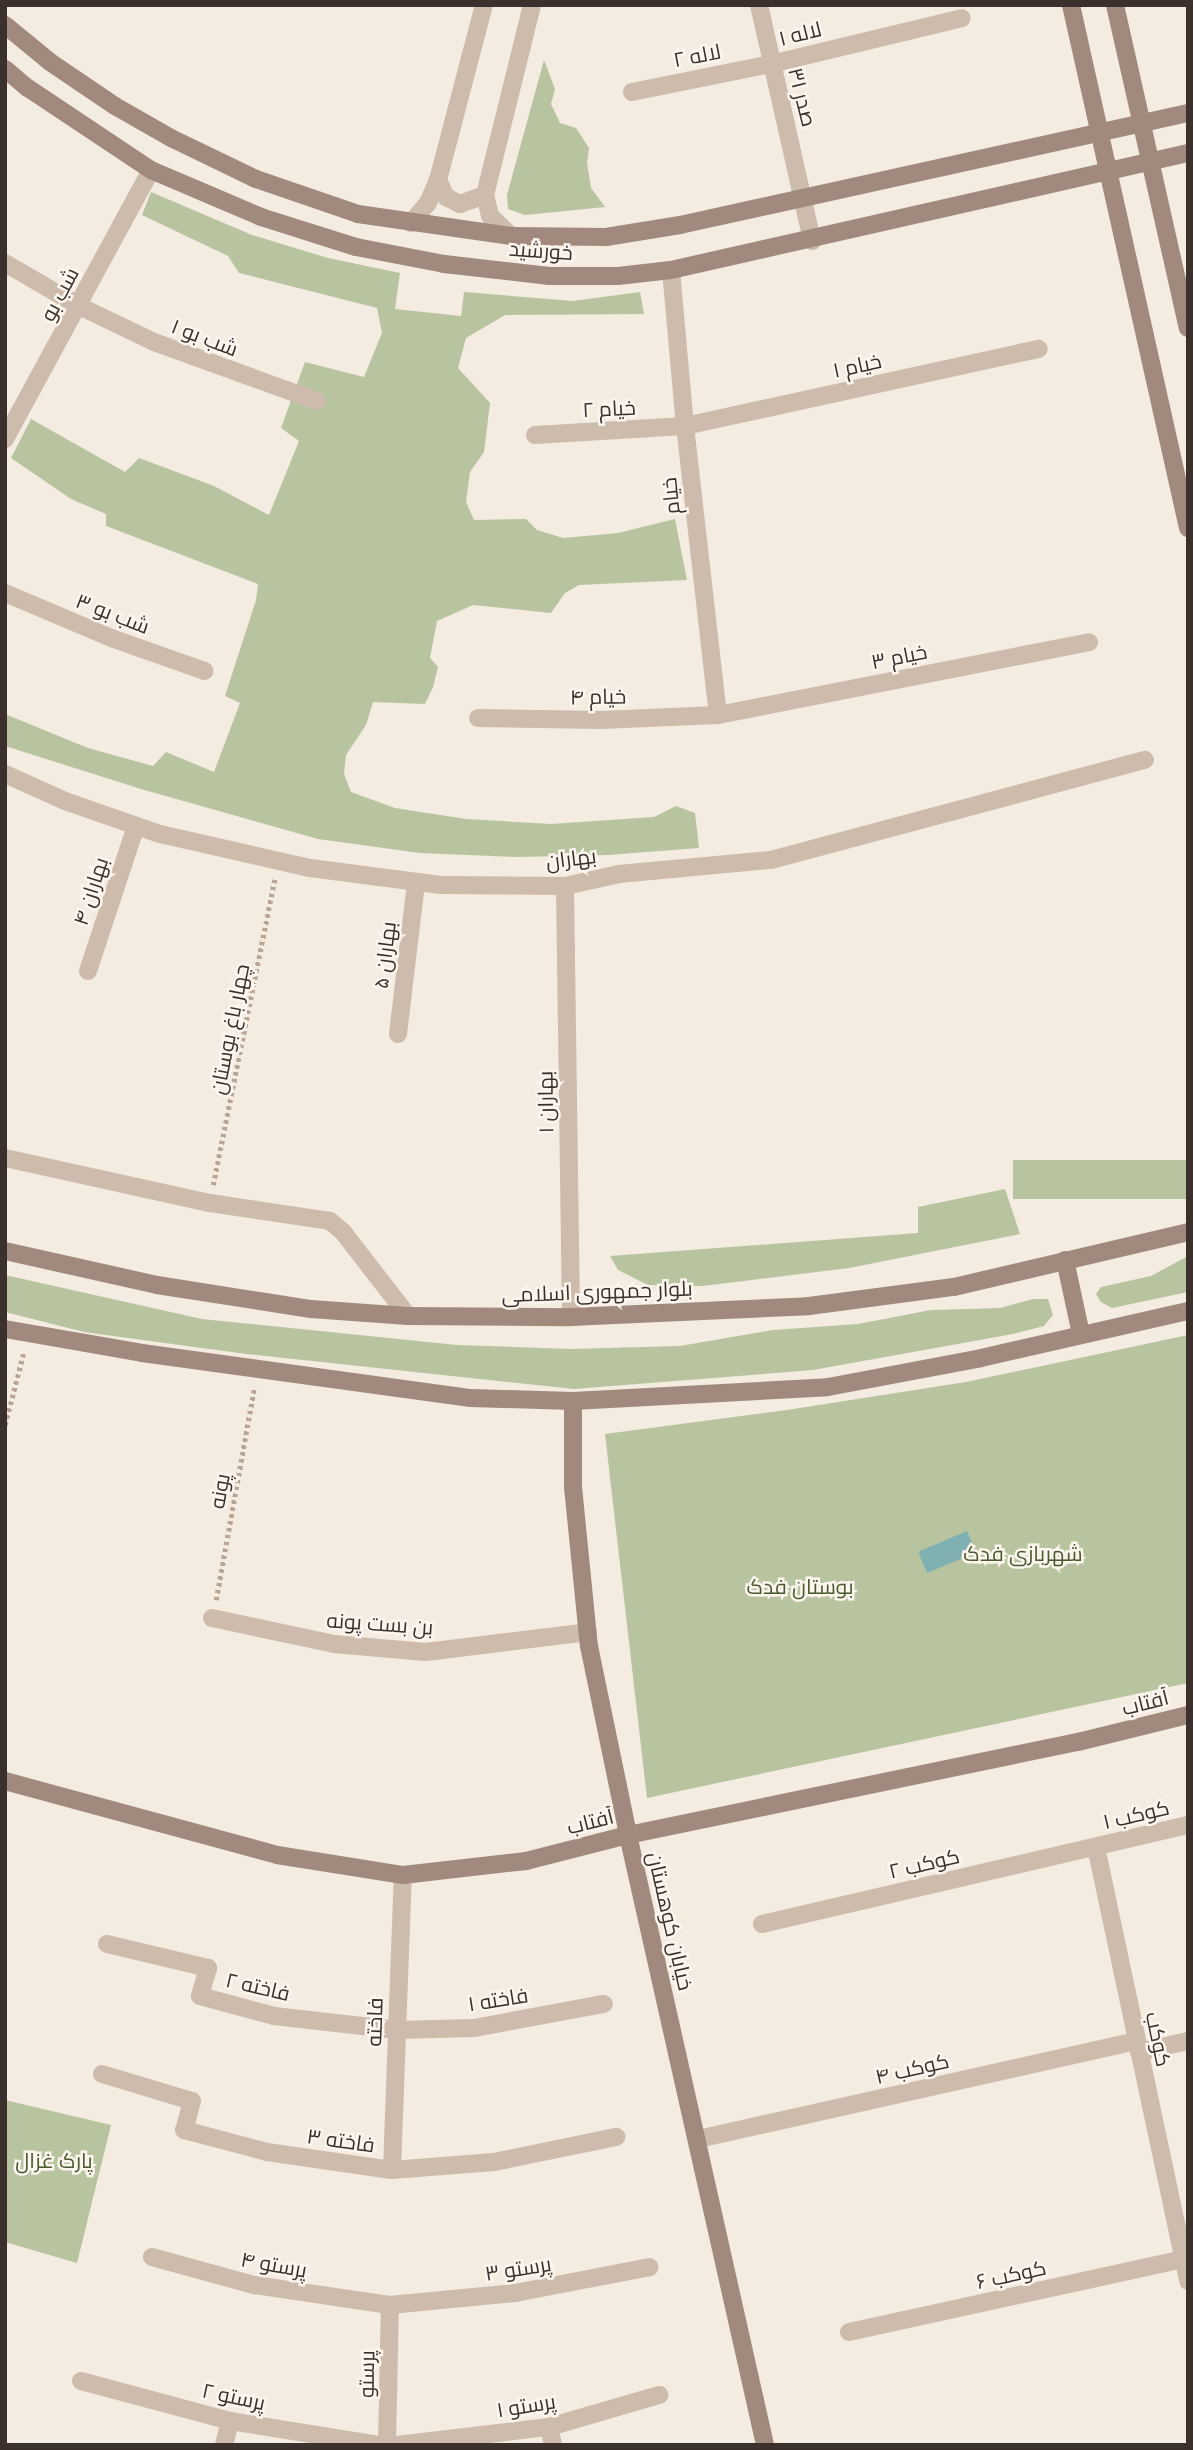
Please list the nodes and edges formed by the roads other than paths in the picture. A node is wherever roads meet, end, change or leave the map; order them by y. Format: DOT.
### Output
graph roads {
  1 [pos="484,5"];
  2 [pos="531,5"];
  3 [pos="759,5"];
  4 [pos="1071,5"];
  5 [pos="1115,5"];
  6 [pos="962,18"];
  7 [pos="5,24"];
  8 [pos="771,64"];
  9 [pos="5,69"];
  10 [pos="632,92"];
  11 [pos="1188,113"];
  12 [pos="1141,125"];
  13 [pos="1100,134"];
  14 [pos="1188,153"];
  15 [pos="1150,164"];
  16 [pos="151,170"];
  17 [pos="1109,171"];
  18 [pos="438,180"];
  19 [pos="485,195"];
  20 [pos="804,198"];
  21 [pos="411,223"];
  22 [pos="511,236"];
  23 [pos="812,241"];
  24 [pos="5,262"];
  25 [pos="671,270"];
  26 [pos="79,306"];
  27 [pos="1188,328"];
  28 [pos="1039,349"];
  29 [pos="317,401"];
  30 [pos="685,426"];
  31 [pos="535,435"];
  32 [pos="5,439"];
  33 [pos="1188,528"];
  34 [pos="5,593"];
  35 [pos="1089,642"];
  36 [pos="205,671"];
  37 [pos="718,715"];
  38 [pos="478,718"];
  39 [pos="1145,760"];
  40 [pos="5,774"];
  41 [pos="136,826"];
  42 [pos="416,882"];
  43 [pos="565,886"];
  44 [pos="88,971"];
  45 [pos="398,1034"];
  46 [pos="5,1158"];
  47 [pos="1188,1232"];
  48 [pos="5,1251"];
  49 [pos="1065,1260"];
  50 [pos="1188,1311"];
  51 [pos="408,1316"];
  52 [pos="571,1317"];
  53 [pos="5,1329"];
  54 [pos="1081,1334"];
  55 [pos="573,1401"];
  56 [pos="212,1618"];
  57 [pos="588,1632"];
  58 [pos="1188,1716"];
  59 [pos="5,1781"];
  60 [pos="1188,1825"];
  61 [pos="628,1835"];
  62 [pos="1096,1847"];
  63 [pos="403,1875"];
  64 [pos="762,1924"];
  65 [pos="107,1944"];
  66 [pos="604,2004"];
  67 [pos="397,2030"];
  68 [pos="1188,2041"];
  69 [pos="1137,2046"];
  70 [pos="102,2074"];
  71 [pos="616,2137"];
  72 [pos="698,2139"];
  73 [pos="392,2171"];
  74 [pos="152,2257"];
  75 [pos="1185,2259"];
  76 [pos="650,2267"];
  77 [pos="1188,2281"];
  78 [pos="390,2305"];
  79 [pos="849,2332"];
  80 [pos="81,2381"];
  81 [pos="659,2395"];
  82 [pos="230,2421"];
  83 [pos="551,2436"];
  84 [pos="224,2445"];
  85 [pos="380,2445"];
  86 [pos="387,2445"];
  87 [pos="397,2445"];
  88 [pos="765,2445"];
  1 -- 18 [label="street"];
  2 -- 19 [label="street"];
  3 -- 8 [label="street, صدر ۳۱"];
  4 -- 13 [label="street"];
  5 -- 12 [label="street"];
  6 -- 8 [label="street, لاله ۱"];
  7 -- 21 [label="street, خورشید"];
  8 -- 10 [label="street, لاله ۲"];
  8 -- 20 [label="street, صدر ۳۱"];
  9 -- 16 [label="street, خورشید"];
  11 -- 12 [label="street, خورشید"];
  12 -- 13 [label="street, خورشید"];
  12 -- 15 [label="street"];
  13 -- 17 [label="street"];
  13 -- 20 [label="street, خورشید"];
  14 -- 15 [label="street, خورشید"];
  15 -- 17 [label="street, خورشید"];
  15 -- 27 [label="street"];
  16 -- 25 [label="street, خورشید"];
  16 -- 26 [label="street, شب بو"];
  17 -- 23 [label="street, خورشید"];
  17 -- 33 [label="street"];
  18 -- 19 [label="street"];
  18 -- 21 [label="street"];
  19 -- 22 [label="street"];
  20 -- 22 [label="street, خورشید"];
  20 -- 23 [label="street, صدر ۳۱"];
  21 -- 22 [label="street, خورشید"];
  23 -- 25 [label="street, خورشید"];
  24 -- 26 [label="street, شب بو ۱"];
  25 -- 30 [label="street, خیام"];
  26 -- 29 [label="street, شب بو ۱"];
  26 -- 32 [label="street, شب بو"];
  28 -- 30 [label="street, خیام ۱"];
  30 -- 31 [label="street, خیام ۲"];
  30 -- 37 [label="street, خیام"];
  34 -- 36 [label="street, شب بو ۳"];
  35 -- 37 [label="street, خیام ۳"];
  37 -- 38 [label="street, خیام ۴"];
  39 -- 43 [label="street, بهاران"];
  40 -- 41 [label="street, بهاران"];
  41 -- 42 [label="street, بهاران"];
  41 -- 44 [label="street, بهاران ۴"];
  42 -- 43 [label="street, بهاران"];
  42 -- 45 [label="street, بهاران ۵"];
  43 -- 52 [label="street, بهاران ۱"];
  46 -- 51 [label="street"];
  47 -- 49 [label="street, بلوار جمهوری اسلامی"];
  48 -- 51 [label="street, بلوار جمهوری اسلامی"];
  49 -- 52 [label="street, بلوار جمهوری اسلامی"];
  49 -- 54 [label="street"];
  50 -- 54 [label="street"];
  51 -- 52 [label="street, بلوار جمهوری اسلامی"];
  53 -- 55 [label="street"];
  54 -- 55 [label="street"];
  55 -- 57 [label="street, خیابان کوهستان"];
  56 -- 57 [label="street, بن بست پونه"];
  57 -- 61 [label="street, خیابان کوهستان"];
  58 -- 61 [label="street, آفتاب"];
  59 -- 63 [label="street, آفتاب"];
  60 -- 62 [label="street, کوکب ۱"];
  61 -- 63 [label="street, آفتاب"];
  61 -- 72 [label="street, خیابان کوهستان"];
  62 -- 64 [label="street, کوکب ۲"];
  62 -- 69 [label="street, کوکب"];
  63 -- 67 [label="street, فاخته"];
  65 -- 67 [label="street, فاخته ۲"];
  66 -- 67 [label="street, فاخته ۱"];
  67 -- 73 [label="street, فاخته"];
  68 -- 69 [label="street, کوکب ۴"];
  69 -- 72 [label="street, کوکب ۴"];
  69 -- 75 [label="street, کوکب"];
  70 -- 73 [label="street, فاخته ۳"];
  71 -- 73 [label="street, فاخته ۳"];
  72 -- 88 [label="street, خیابان کوهستان"];
  74 -- 78 [label="street, پرستو ۴"];
  75 -- 77 [label="street, کوکب"];
  75 -- 79 [label="street, کوکب ۶"];
  76 -- 78 [label="street, پرستو ۳"];
  78 -- 86 [label="street, پرستو"];
  80 -- 82 [label="street, پرستو ۲"];
  81 -- 83 [label="street, پرستو ۱"];
  82 -- 84 [label="street"];
  82 -- 85 [label="street, پرستو ۲"];
  83 -- 87 [label="street, پرستو ۱"];
}
